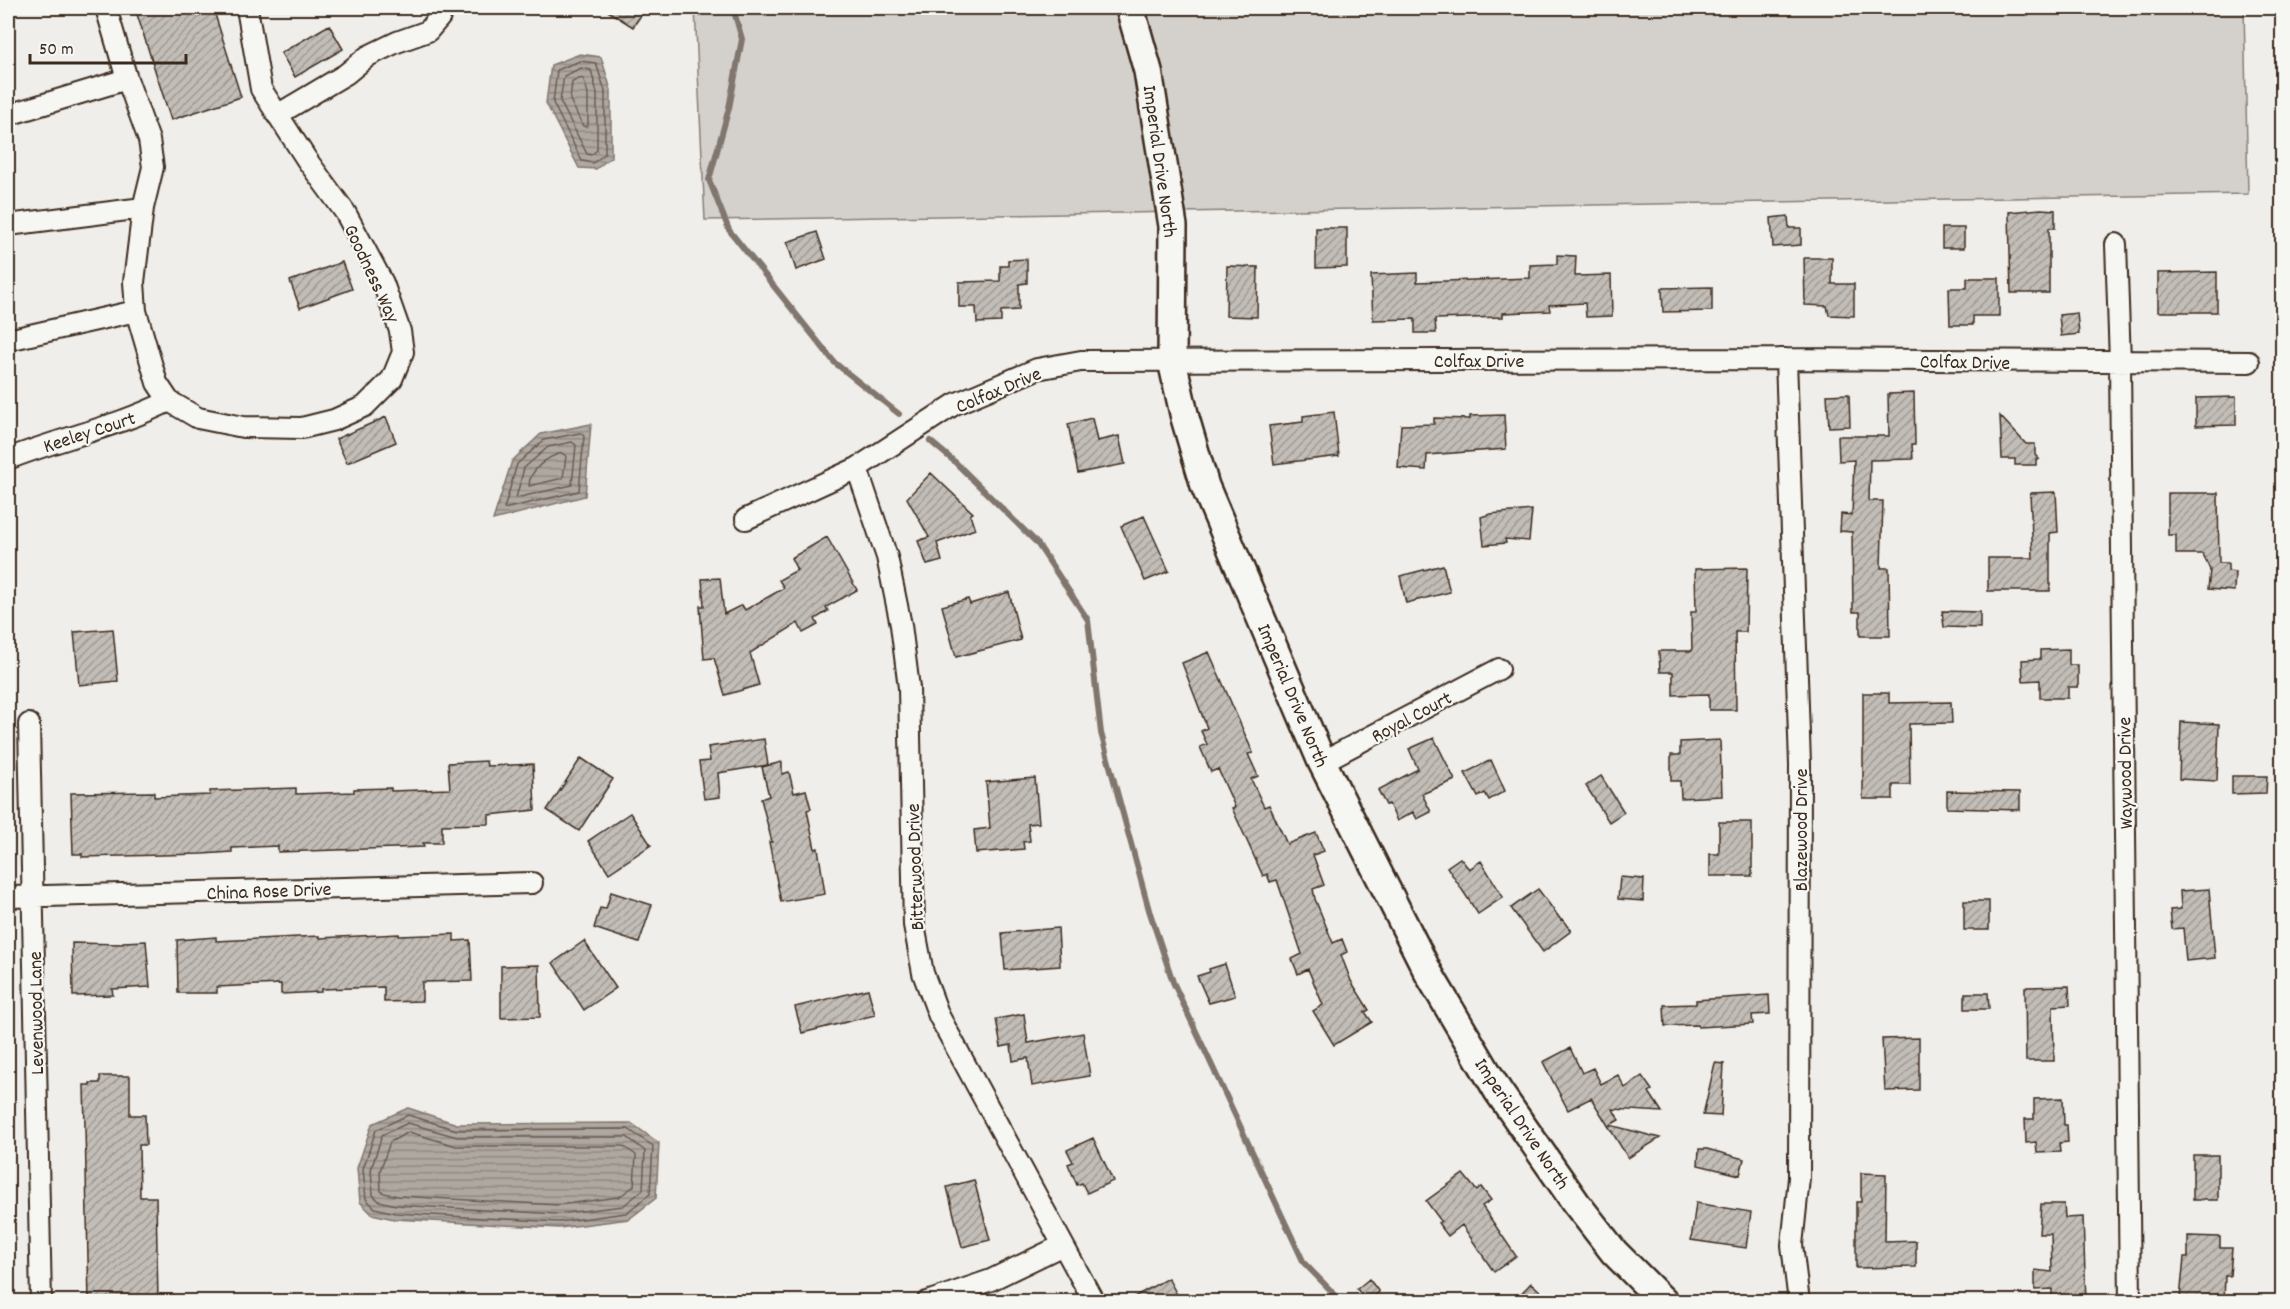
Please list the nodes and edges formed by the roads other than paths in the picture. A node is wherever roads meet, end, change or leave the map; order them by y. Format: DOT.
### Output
graph roads {
  1 [pos="106,8"];
  2 [pos="247,8"];
  3 [pos="441,8"];
  4 [pos="1130,8"];
  5 [pos="127,79"];
  6 [pos="8,115"];
  7 [pos="277,115"];
  8 [pos="143,208"];
  9 [pos="8,225"];
  10 [pos="2116,244"];
  11 [pos="136,311"];
  12 [pos="8,340"];
  13 [pos="1786,359"];
  14 [pos="1172,361"];
  15 [pos="2120,362"];
  16 [pos="2249,362"];
  17 [pos="169,401"];
  18 [pos="8,459"];
  19 [pos="857,468"];
  20 [pos="746,519"];
  21 [pos="1500,669"];
  22 [pos="29,724"];
  23 [pos="1322,762"];
  24 [pos="531,883"];
  25 [pos="33,896"];
  26 [pos="8,897"];
  27 [pos="1063,1245"];
  28 [pos="41,1302"];
  29 [pos="927,1302"];
  30 [pos="1094,1302"];
  31 [pos="1664,1302"];
  32 [pos="1799,1302"];
  33 [pos="2130,1302"];
  1 -- 5 [label="street"];
  2 -- 7 [label="street, Goodness Way"];
  3 -- 7 [label="street"];
  4 -- 14 [label="street, Imperial Drive North"];
  5 -- 6 [label="street"];
  5 -- 8 [label="street"];
  7 -- 17 [label="street, Goodness Way"];
  8 -- 9 [label="street"];
  8 -- 11 [label="street"];
  10 -- 15 [label="street, Waywood Drive"];
  11 -- 12 [label="street"];
  11 -- 17 [label="street"];
  13 -- 14 [label="street, Colfax Drive"];
  13 -- 15 [label="street, Colfax Drive"];
  13 -- 32 [label="street, Blazewood Drive"];
  14 -- 19 [label="street, Colfax Drive"];
  14 -- 23 [label="street, Imperial Drive North"];
  15 -- 16 [label="street, Colfax Drive"];
  15 -- 33 [label="street, Waywood Drive"];
  17 -- 18 [label="street, Keeley Court"];
  19 -- 20 [label="street, Colfax Drive"];
  19 -- 27 [label="street, Bitterwood Drive"];
  21 -- 23 [label="street, Royal Court"];
  22 -- 25 [label="street, Levenwood Lane"];
  23 -- 31 [label="street, Imperial Drive North"];
  24 -- 25 [label="street, China Rose Drive"];
  25 -- 26 [label="street, China Rose Drive"];
  25 -- 28 [label="street, Levenwood Lane"];
  27 -- 29 [label="street"];
  27 -- 30 [label="street, Bitterwood Drive"];
}
